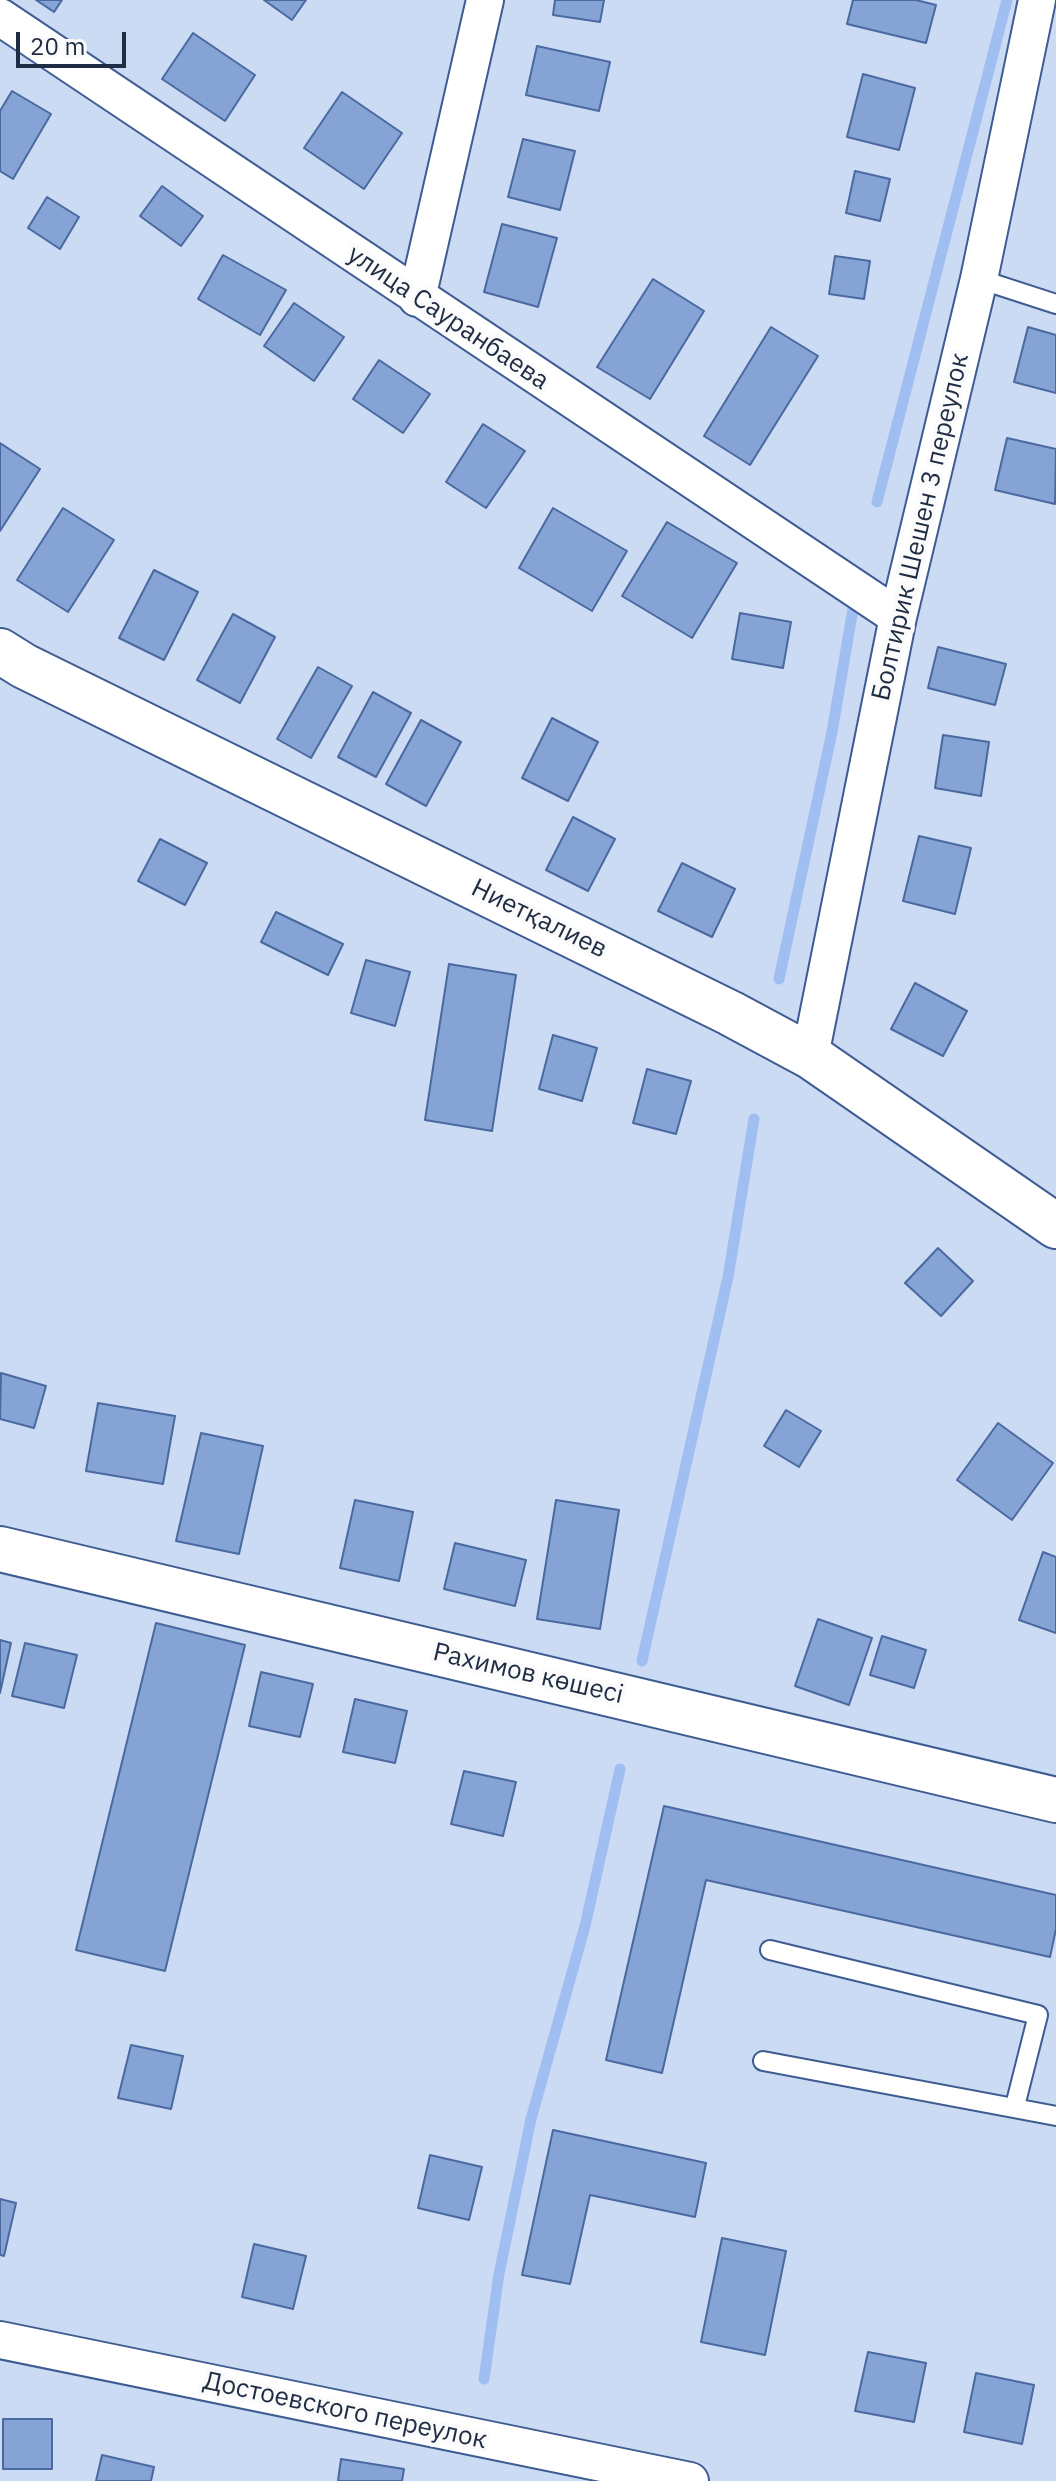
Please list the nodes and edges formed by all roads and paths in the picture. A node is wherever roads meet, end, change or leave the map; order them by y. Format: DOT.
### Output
graph roads {
  1 [pos="485,0"];
  2 [pos="1037,0"];
  3 [pos="0,17"];
  4 [pos="979,279"];
  5 [pos="417,298"];
  6 [pos="1056,304"];
  7 [pos="898,617"];
  8 [pos="0,651"];
  9 [pos="810,1056"];
  10 [pos="1056,1226"];
  11 [pos="0,1549"];
  12 [pos="1056,1800"];
  13 [pos="770,1950"];
  14 [pos="1047,2017"];
  15 [pos="763,2061"];
  16 [pos="1015,2106"];
  17 [pos="1056,2116"];
  18 [pos="0,2340"];
  19 [pos="690,2481"];
  1 -- 5 [label="street"];
  2 -- 4 [label="street, Болтирик Шешен 3 переулок"];
  3 -- 5 [label="street, улица Сауранбаева"];
  4 -- 6 [label="lane"];
  4 -- 7 [label="street, Болтирик Шешен 3 переулок"];
  5 -- 7 [label="street, улица Сауранбаева"];
  7 -- 9 [label="street, Болтирик Шешен 3 переулок"];
  8 -- 9 [label="street, Ниетқалиев"];
  9 -- 10 [label="street, Ниетқалиев"];
  11 -- 12 [label="street, Рахимов көшесі"];
  13 -- 14 [label="lane"];
  14 -- 16 [label="lane"];
  15 -- 16 [label="lane"];
  16 -- 17 [label="lane"];
  18 -- 19 [label="street, Достоевского переулок"];
}
